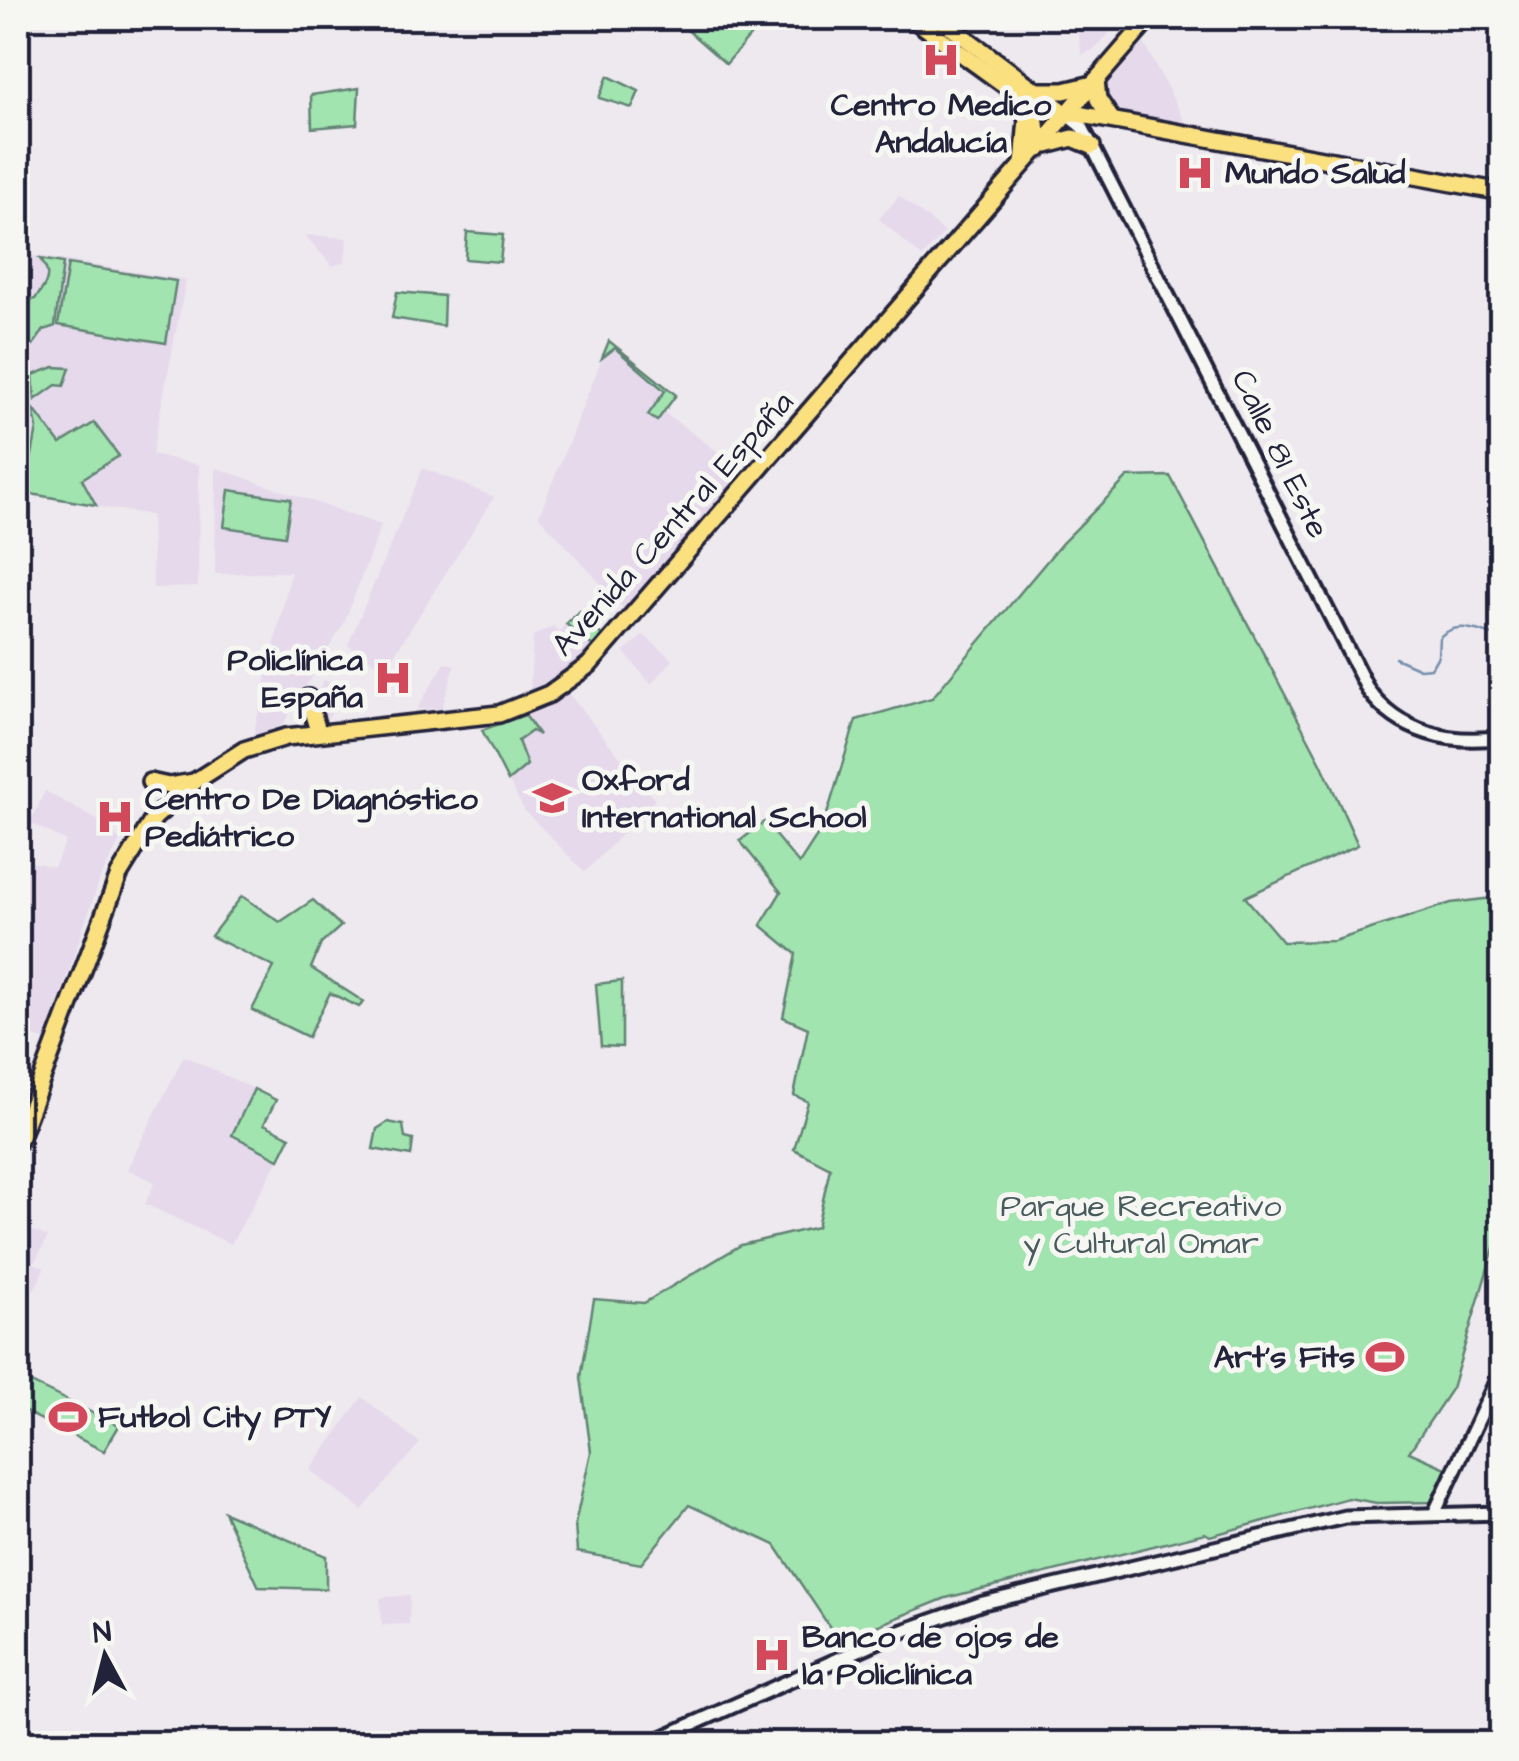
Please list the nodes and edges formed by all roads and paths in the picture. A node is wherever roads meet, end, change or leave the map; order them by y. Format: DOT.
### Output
graph roads {
  1 [pos="912,18"];
  2 [pos="940,18"];
  3 [pos="1150,18"];
  4 [pos="1095,82"];
  5 [pos="1016,96"];
  6 [pos="1034,98"];
  7 [pos="1067,114"];
  8 [pos="1107,120"];
  9 [pos="1092,146"];
  10 [pos="1038,149"];
  11 [pos="1021,171"];
  12 [pos="1502,192"];
  13 [pos="308,698"];
  14 [pos="318,731"];
  15 [pos="1502,737"];
  16 [pos="194,782"];
  17 [pos="154,818"];
  18 [pos="18,1142"];
  19 [pos="1502,1369"];
  20 [pos="1435,1512"];
  21 [pos="1502,1513"];
  22 [pos="648,1744"];
  1 -- 5 [label="main road"];
  2 -- 6 [label="main road"];
  3 -- 4 [label="main road, Avenida Central España"];
  4 -- 6 [label="main road"];
  4 -- 7 [label="main road, Avenida Central España"];
  4 -- 8 [label="main road"];
  5 -- 6 [label="main road"];
  5 -- 11 [label="main road"];
  6 -- 7 [label="main road"];
  6 -- 10 [label="main road"];
  7 -- 8 [label="main road"];
  7 -- 9 [label="street, Calle 81 Este"];
  7 -- 10 [label="main road, Avenida Central España"];
  8 -- 9 [label="main road"];
  8 -- 12 [label="main road"];
  9 -- 10 [label="main road"];
  9 -- 15 [label="street, Calle 81 Este"];
  10 -- 11 [label="main road, Avenida Central España"];
  11 -- 14 [label="main road, Avenida Central España"];
  13 -- 14 [label="main road"];
  14 -- 16 [label="main road, Avenida Central España"];
  16 -- 17 [label="main road, Avenida Central España"];
  16 -- 17 [label="main road"];
  17 -- 18 [label="main road, Avenida Central España"];
  19 -- 20 [label="street"];
  20 -- 21 [label="street"];
  20 -- 22 [label="street"];
}
